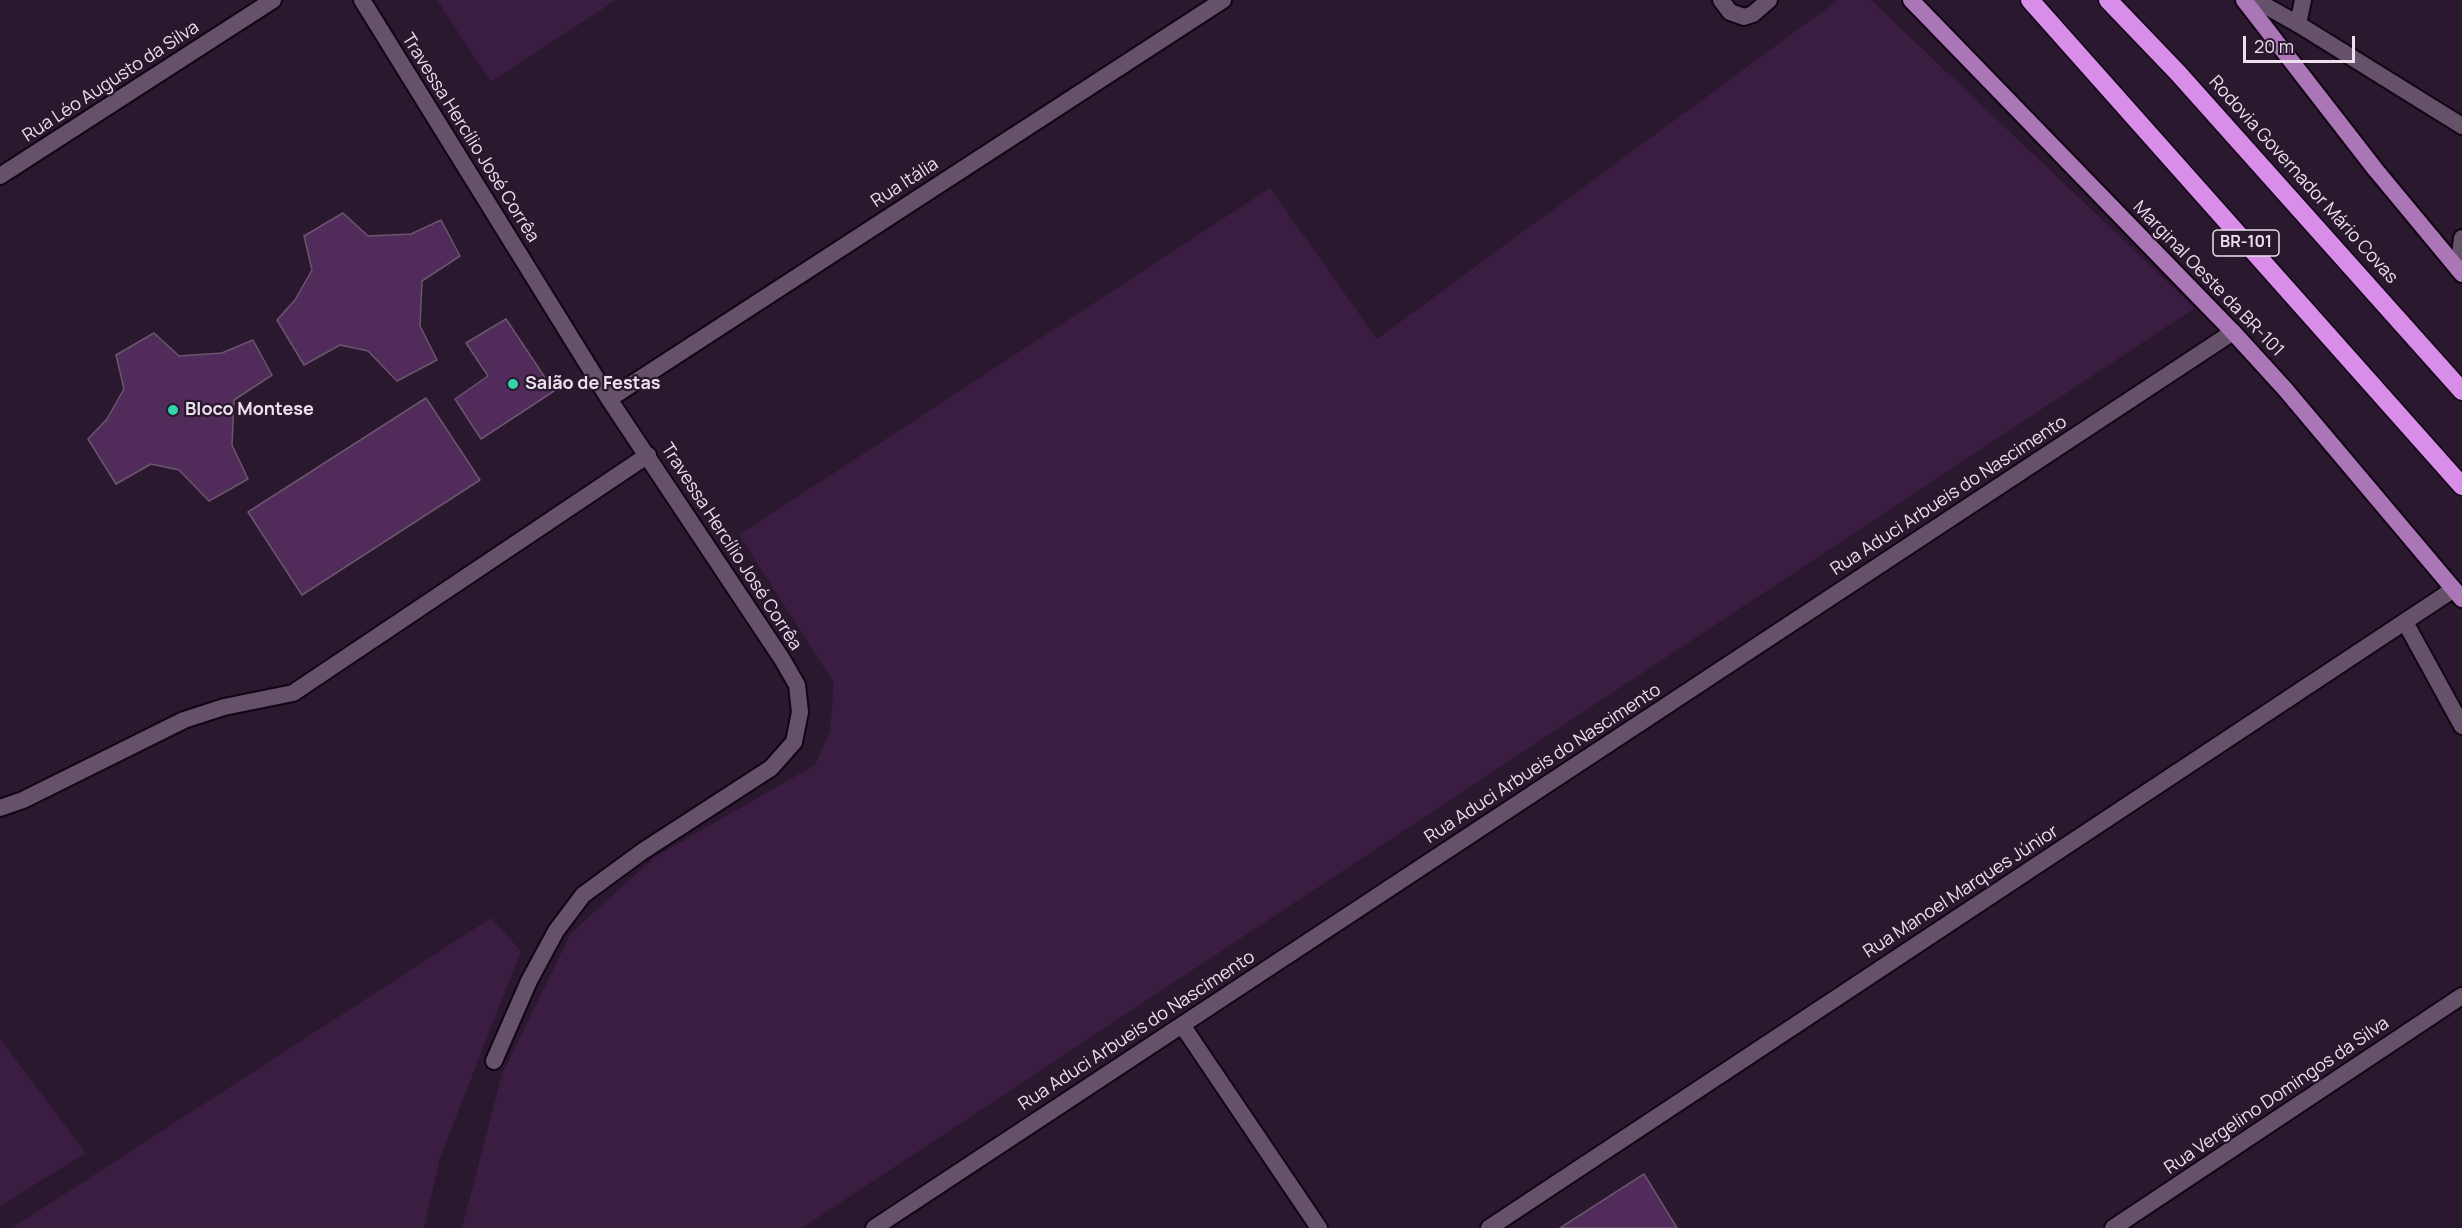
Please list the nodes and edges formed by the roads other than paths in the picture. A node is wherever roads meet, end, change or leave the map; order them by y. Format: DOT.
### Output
graph roads {
  1 [pos="273,0"];
  2 [pos="362,0"];
  3 [pos="1223,0"];
  4 [pos="1721,0"];
  5 [pos="1769,0"];
  6 [pos="1911,0"];
  7 [pos="2030,0"];
  8 [pos="2108,0"];
  9 [pos="2244,0"];
  10 [pos="2255,0"];
  11 [pos="2303,0"];
  12 [pos="2298,24"];
  13 [pos="2462,126"];
  14 [pos="0,176"];
  15 [pos="2462,238"];
  16 [pos="2460,271"];
  17 [pos="2233,332"];
  18 [pos="2462,391"];
  19 [pos="609,399"];
  20 [pos="648,455"];
  21 [pos="2462,486"];
  22 [pos="2458,594"];
  23 [pos="2405,622"];
  24 [pos="2462,726"];
  25 [pos="0,808"];
  26 [pos="2462,996"];
  27 [pos="1182,1025"];
  28 [pos="494,1061"];
  29 [pos="874,1228"];
  30 [pos="1319,1228"];
  31 [pos="1489,1228"];
  32 [pos="2113,1228"];
  1 -- 14 [label="street, Rua Léo Augusto da Silva"];
  2 -- 19 [label="street, Travessa Hercílio José Corrêa"];
  3 -- 19 [label="street, Rua Itália"];
  4 -- 5 [label="street"];
  6 -- 17 [label="main road, Marginal Oeste da BR-101"];
  7 -- 21 [label="highway, BR-101"];
  8 -- 18 [label="highway, Rodovia Governador Mário Covas"];
  9 -- 16 [label="main road"];
  10 -- 12 [label="street"];
  11 -- 12 [label="street"];
  12 -- 13 [label="street"];
  15 -- 16 [label="street"];
  17 -- 22 [label="main road, Marginal Oeste da BR-101"];
  17 -- 27 [label="street, Rua Aduci Arbueis do Nascimento"];
  19 -- 20 [label="street, Travessa Hercílio José Corrêa"];
  20 -- 25 [label="street"];
  20 -- 28 [label="street, Travessa Hercílio José Corrêa"];
  22 -- 23 [label="street, Rua Manoel Marques Júnior"];
  23 -- 24 [label="street"];
  23 -- 31 [label="street, Rua Manoel Marques Júnior"];
  26 -- 32 [label="street, Rua Vergelino Domingos da Silva"];
  27 -- 29 [label="street, Rua Aduci Arbueis do Nascimento"];
  27 -- 30 [label="street"];
}
